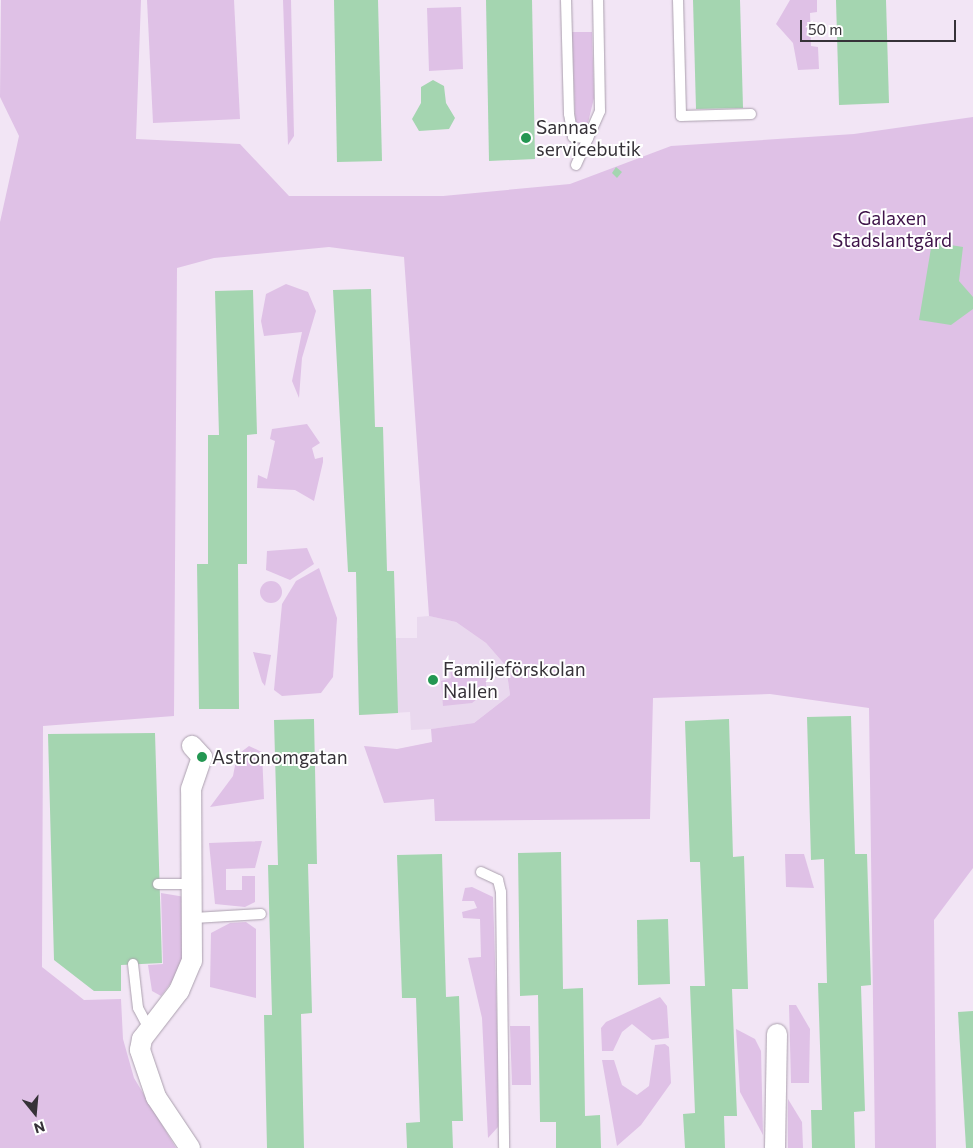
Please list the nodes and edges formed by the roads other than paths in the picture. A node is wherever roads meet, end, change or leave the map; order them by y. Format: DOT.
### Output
graph roads {
  1 [pos="566,0"];
  2 [pos="598,0"];
  3 [pos="678,0"];
  4 [pos="751,114"];
  5 [pos="588,138"];
  6 [pos="576,165"];
  7 [pos="192,746"];
  8 [pos="481,872"];
  9 [pos="158,884"];
  10 [pos="193,884"];
  11 [pos="261,914"];
  12 [pos="194,918"];
  13 [pos="134,964"];
  14 [pos="149,1029"];
  15 [pos="777,1034"];
  16 [pos="190,1148"];
  17 [pos="504,1148"];
  18 [pos="775,1148"];
  1 -- 5 [label="lane"];
  2 -- 5 [label="lane"];
  3 -- 4 [label="lane"];
  5 -- 6 [label="lane"];
  7 -- 10 [label="street"];
  8 -- 17 [label="lane"];
  9 -- 10 [label="lane"];
  10 -- 12 [label="street"];
  11 -- 12 [label="lane"];
  12 -- 14 [label="street"];
  13 -- 14 [label="lane"];
  14 -- 16 [label="street"];
  15 -- 18 [label="street"];
}
